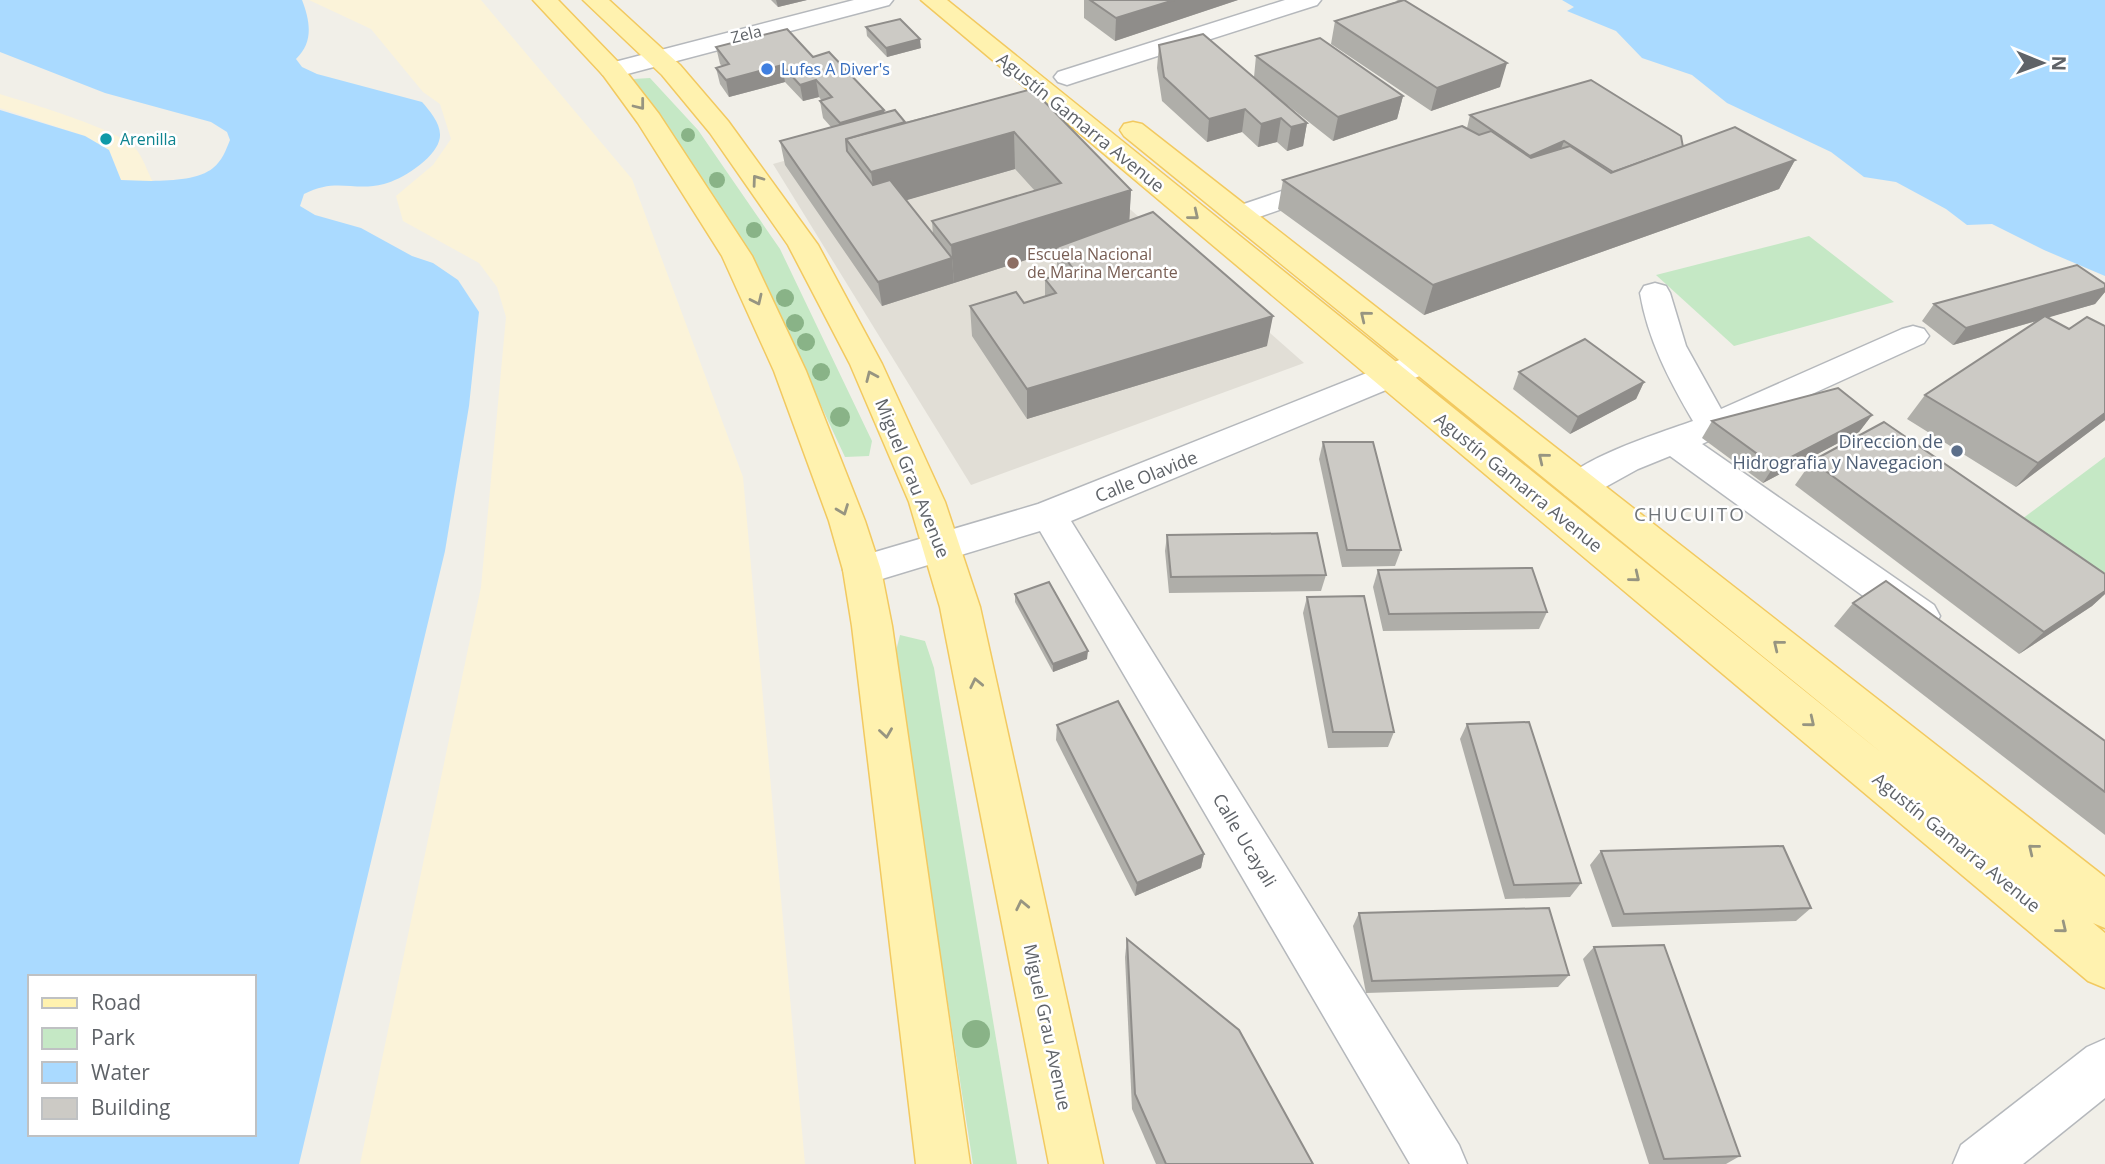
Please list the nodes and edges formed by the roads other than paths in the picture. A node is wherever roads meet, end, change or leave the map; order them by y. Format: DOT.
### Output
graph roads {
  1 [pos="545,0"];
  2 [pos="595,0"];
  3 [pos="881,0"];
  4 [pos="933,0"];
  5 [pos="970,0"];
  6 [pos="1309,0"];
  7 [pos="657,57"];
  8 [pos="612,70"];
  9 [pos="1052,99"];
  10 [pos="1351,175"];
  11 [pos="1239,215"];
  12 [pos="1655,293"];
  13 [pos="1913,336"];
  14 [pos="1422,362"];
  15 [pos="1390,376"];
  16 [pos="1714,426"];
  17 [pos="1673,441"];
  18 [pos="1578,486"];
  19 [pos="1049,515"];
  20 [pos="943,547"];
  21 [pos="862,570"];
  22 [pos="1946,634"];
  23 [pos="2105,906"];
  24 [pos="2105,964"];
  25 [pos="2105,1065"];
  26 [pos="943,1164"];
  27 [pos="1076,1164"];
  28 [pos="1440,1164"];
  29 [pos="1980,1164"];
  1 -- 8 [label="main road"];
  2 -- 7 [label="main road, Miguel Grau Avenue"];
  3 -- 7 [label="street, Zela"];
  4 -- 9 [label="main road, Agustín Gamarra Avenue"];
  5 -- 9 [label="main road, Agustín Gamarra Avenue"];
  6 -- 9 [label="street"];
  7 -- 8 [label="street, Zela"];
  20 -- 7 [label="main road, Miguel Grau Avenue, one-way"];
  8 -- 21 [label="main road, one-way"];
  9 -- 11 [label="main road, Agustín Gamarra Avenue"];
  9 -- 15 [label="main road, Agustín Gamarra Avenue, one-way"];
  10 -- 11 [label="street"];
  14 -- 11 [label="main road, Agustín Gamarra Avenue, one-way"];
  12 -- 16 [label="street"];
  13 -- 16 [label="street"];
  14 -- 15 [label="street, Calle Olavide"];
  18 -- 14 [label="main road, Agustín Gamarra Avenue, one-way"];
  15 -- 19 [label="street, Calle Olavide"];
  15 -- 24 [label="main road, Agustín Gamarra Avenue, one-way"];
  16 -- 17 [label="street"];
  17 -- 18 [label="street"];
  17 -- 22 [label="street"];
  23 -- 18 [label="main road, Agustín Gamarra Avenue, one-way"];
  19 -- 20 [label="street, Calle Olavide"];
  19 -- 28 [label="street, Calle Ucayali"];
  20 -- 21 [label="street, Calle Olavide"];
  27 -- 20 [label="main road, Miguel Grau Avenue, one-way"];
  21 -- 26 [label="main road, one-way"];
  25 -- 29 [label="street"];
}
